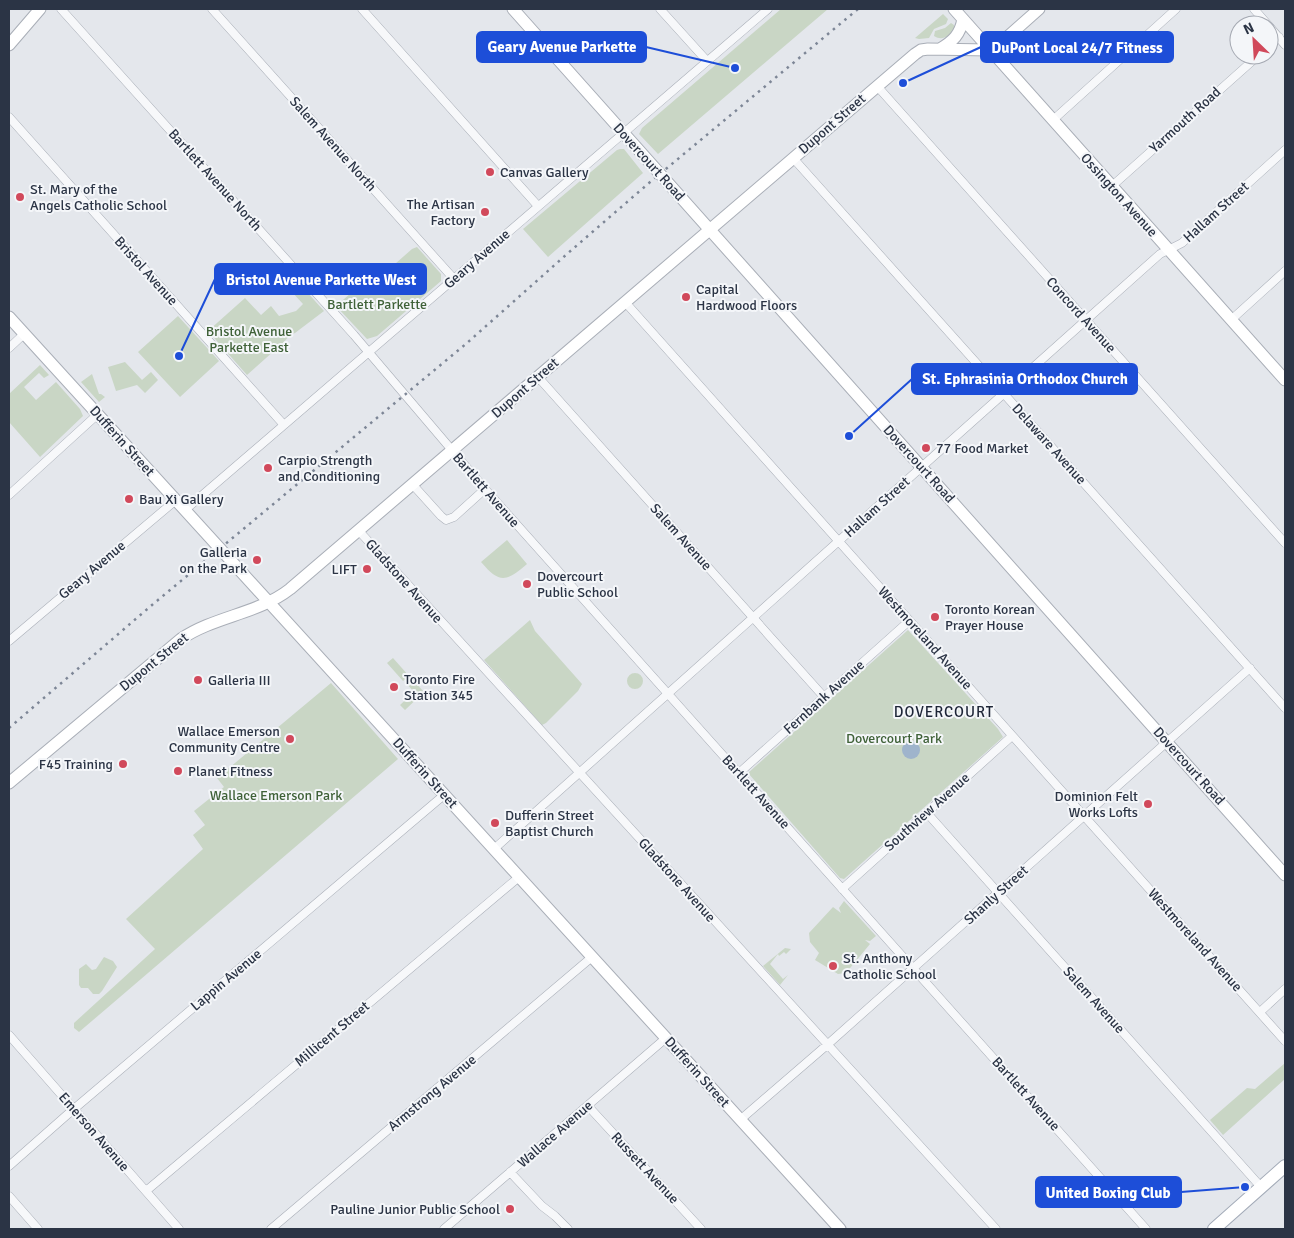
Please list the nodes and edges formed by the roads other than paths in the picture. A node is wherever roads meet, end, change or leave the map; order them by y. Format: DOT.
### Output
graph roads {
  1 [pos="40,9"];
  2 [pos="61,9"];
  3 [pos="212,9"];
  4 [pos="362,9"];
  5 [pos="512,9"];
  6 [pos="660,9"];
  7 [pos="768,9"];
  8 [pos="954,9"];
  9 [pos="1039,9"];
  10 [pos="1176,9"];
  11 [pos="963,19"];
  12 [pos="1279,37"];
  13 [pos="1285,44"];
  14 [pos="9,45"];
  15 [pos="940,49"];
  16 [pos="990,50"];
  17 [pos="707,61"];
  18 [pos="1248,65"];
  19 [pos="877,86"];
  20 [pos="9,117"];
  21 [pos="1053,120"];
  22 [pos="624,133"];
  23 [pos="1285,150"];
  24 [pos="793,158"];
  25 [pos="1112,186"];
  26 [pos="538,206"];
  27 [pos="710,230"];
  28 [pos="1168,250"];
  29 [pos="1285,271"];
  30 [pos="454,279"];
  31 [pos="625,302"];
  32 [pos="9,317"];
  33 [pos="1231,320"];
  34 [pos="1085,321"];
  35 [pos="24,334"];
  36 [pos="9,348"];
  37 [pos="368,352"];
  38 [pos="538,377"];
  39 [pos="1285,380"];
  40 [pos="1004,394"];
  41 [pos="98,414"];
  42 [pos="284,425"];
  43 [pos="452,451"];
  44 [pos="922,467"];
  45 [pos="413,485"];
  46 [pos="485,489"];
  47 [pos="9,495"];
  48 [pos="176,500"];
  49 [pos="185,510"];
  50 [pos="359,531"];
  51 [pos="839,541"];
  52 [pos="1285,543"];
  53 [pos="268,602"];
  54 [pos="754,618"];
  55 [pos="909,621"];
  56 [pos="9,641"];
  57 [pos="1250,668"];
  58 [pos="668,694"];
  59 [pos="824,697"];
  60 [pos="1285,708"];
  61 [pos="1012,736"];
  62 [pos="1167,742"];
  63 [pos="579,773"];
  64 [pos="739,773"];
  65 [pos="9,783"];
  66 [pos="444,795"];
  67 [pos="927,812"];
  68 [pos="1084,816"];
  69 [pos="494,849"];
  70 [pos="1285,875"];
  71 [pos="518,877"];
  72 [pos="842,888"];
  73 [pos="998,892"];
  74 [pos="592,957"];
  75 [pos="913,968"];
  76 [pos="1285,990"];
  77 [pos="1260,1012"];
  78 [pos="9,1035"];
  79 [pos="666,1038"];
  80 [pos="1285,1041"];
  81 [pos="827,1045"];
  82 [pos="588,1106"];
  83 [pos="74,1109"];
  84 [pos="740,1120"];
  85 [pos="9,1166"];
  86 [pos="1285,1166"];
  87 [pos="510,1172"];
  88 [pos="1262,1187"];
  89 [pos="146,1191"];
  90 [pos="9,1196"];
  91 [pos="38,1229"];
  92 [pos="179,1229"];
  93 [pos="270,1229"];
  94 [pos="444,1229"];
  95 [pos="568,1229"];
  96 [pos="701,1229"];
  97 [pos="840,1229"];
  98 [pos="996,1229"];
  99 [pos="1146,1229"];
  100 [pos="1214,1229"];
  1 -- 14 [label="main road"];
  2 -- 37 [label="street, Bartlett Avenue North"];
  3 -- 30 [label="street, Salem Avenue North"];
  4 -- 26 [label="street"];
  5 -- 22 [label="main road, Dovercourt Road"];
  6 -- 17 [label="street"];
  7 -- 17 [label="street, Geary Avenue"];
  8 -- 11 [label="main road, Ossington Avenue"];
  9 -- 16 [label="main road"];
  10 -- 21 [label="street"];
  11 -- 15 [label="main road"];
  11 -- 16 [label="main road, Ossington Avenue"];
  12 -- 13 [label="street"];
  15 -- 16 [label="main road, Dupont Street"];
  15 -- 19 [label="main road, Dupont Street"];
  16 -- 21 [label="main road, Ossington Avenue"];
  17 -- 22 [label="street, Geary Avenue"];
  18 -- 25 [label="street, Yarmouth Road"];
  19 -- 24 [label="main road, Dupont Street"];
  19 -- 34 [label="street, Concord Avenue"];
  20 -- 42 [label="street, Bristol Avenue"];
  21 -- 25 [label="main road, Ossington Avenue"];
  22 -- 26 [label="street, Geary Avenue"];
  22 -- 27 [label="main road, Dovercourt Road"];
  23 -- 28 [label="street, Hallam Street"];
  24 -- 27 [label="main road, Dupont Street"];
  24 -- 40 [label="street, Delaware Avenue"];
  25 -- 28 [label="main road, Ossington Avenue"];
  26 -- 30 [label="street, Geary Avenue"];
  27 -- 31 [label="main road, Dupont Street"];
  27 -- 44 [label="main road, Dovercourt Road"];
  28 -- 33 [label="main road, Ossington Avenue"];
  28 -- 34 [label="street, Hallam Street"];
  29 -- 33 [label="street"];
  30 -- 37 [label="street, Geary Avenue"];
  31 -- 38 [label="main road, Dupont Street"];
  31 -- 51 [label="street, Westmoreland Avenue"];
  32 -- 35 [label="main road, Dufferin Street"];
  33 -- 39 [label="main road, Ossington Avenue"];
  34 -- 40 [label="street, Hallam Street"];
  34 -- 52 [label="street, Concord Avenue"];
  35 -- 36 [label="street"];
  35 -- 41 [label="main road, Dufferin Street"];
  37 -- 42 [label="street, Geary Avenue"];
  37 -- 43 [label="street, Bartlett Avenue"];
  38 -- 43 [label="main road, Dupont Street"];
  38 -- 54 [label="street, Salem Avenue"];
  40 -- 44 [label="street, Hallam Street"];
  40 -- 57 [label="street, Delaware Avenue"];
  41 -- 47 [label="street"];
  41 -- 48 [label="main road, Dufferin Street"];
  42 -- 49 [label="street, Geary Avenue"];
  43 -- 45 [label="main road, Dupont Street"];
  43 -- 46 [label="street, Bartlett Avenue"];
  44 -- 51 [label="street, Hallam Street"];
  44 -- 62 [label="main road, Dovercourt Road"];
  45 -- 46 [label="street"];
  45 -- 50 [label="main road, Dupont Street"];
  46 -- 58 [label="street, Bartlett Avenue"];
  48 -- 49 [label="main road, Dufferin Street"];
  48 -- 56 [label="street, Geary Avenue"];
  49 -- 53 [label="main road, Dufferin Street"];
  50 -- 53 [label="main road, Dupont Street"];
  50 -- 63 [label="street, Gladstone Avenue"];
  51 -- 54 [label="street, Hallam Street"];
  51 -- 55 [label="street, Westmoreland Avenue"];
  53 -- 65 [label="main road, Dupont Street"];
  53 -- 66 [label="main road, Dufferin Street"];
  54 -- 58 [label="street, Hallam Street"];
  54 -- 59 [label="street, Salem Avenue"];
  55 -- 59 [label="street, Fernbank Avenue"];
  55 -- 61 [label="street, Westmoreland Avenue"];
  57 -- 60 [label="street, Delaware Avenue"];
  57 -- 62 [label="street, Shanly Street"];
  58 -- 63 [label="street, Hallam Street"];
  58 -- 64 [label="street, Bartlett Avenue"];
  59 -- 64 [label="street, Fernbank Avenue"];
  61 -- 67 [label="street, Southview Avenue"];
  61 -- 68 [label="street, Westmoreland Avenue"];
  62 -- 68 [label="street, Shanly Street"];
  62 -- 70 [label="main road, Dovercourt Road"];
  63 -- 69 [label="street, Hallam Street"];
  63 -- 81 [label="street, Gladstone Avenue"];
  64 -- 72 [label="street, Bartlett Avenue"];
  66 -- 69 [label="main road, Dufferin Street"];
  66 -- 83 [label="street, Lappin Avenue"];
  67 -- 72 [label="street, Southview Avenue"];
  67 -- 73 [label="street, Salem Avenue"];
  68 -- 73 [label="street, Shanly Street"];
  68 -- 77 [label="street, Westmoreland Avenue"];
  69 -- 71 [label="main road, Dufferin Street"];
  71 -- 74 [label="main road, Dufferin Street"];
  71 -- 89 [label="street, Millicent Street"];
  72 -- 75 [label="street, Bartlett Avenue"];
  73 -- 75 [label="street, Shanly Street"];
  73 -- 88 [label="street, Salem Avenue"];
  74 -- 79 [label="main road, Dufferin Street"];
  74 -- 93 [label="street, Armstrong Avenue"];
  75 -- 81 [label="street, Shanly Street"];
  75 -- 99 [label="street, Bartlett Avenue"];
  76 -- 77 [label="street"];
  77 -- 80 [label="street, Westmoreland Avenue"];
  78 -- 83 [label="street, Emerson Avenue"];
  79 -- 82 [label="street, Wallace Avenue"];
  79 -- 84 [label="main road, Dufferin Street"];
  81 -- 84 [label="street, Shanly Street"];
  81 -- 98 [label="street, Gladstone Avenue"];
  82 -- 87 [label="street, Wallace Avenue"];
  82 -- 96 [label="street, Russett Avenue"];
  83 -- 85 [label="street, Lappin Avenue"];
  83 -- 89 [label="street, Emerson Avenue"];
  84 -- 97 [label="main road, Dufferin Street"];
  86 -- 88 [label="main road"];
  87 -- 94 [label="street, Wallace Avenue"];
  87 -- 95 [label="street"];
  88 -- 100 [label="main road"];
  89 -- 92 [label="street, Emerson Avenue"];
  90 -- 91 [label="street"];
}
